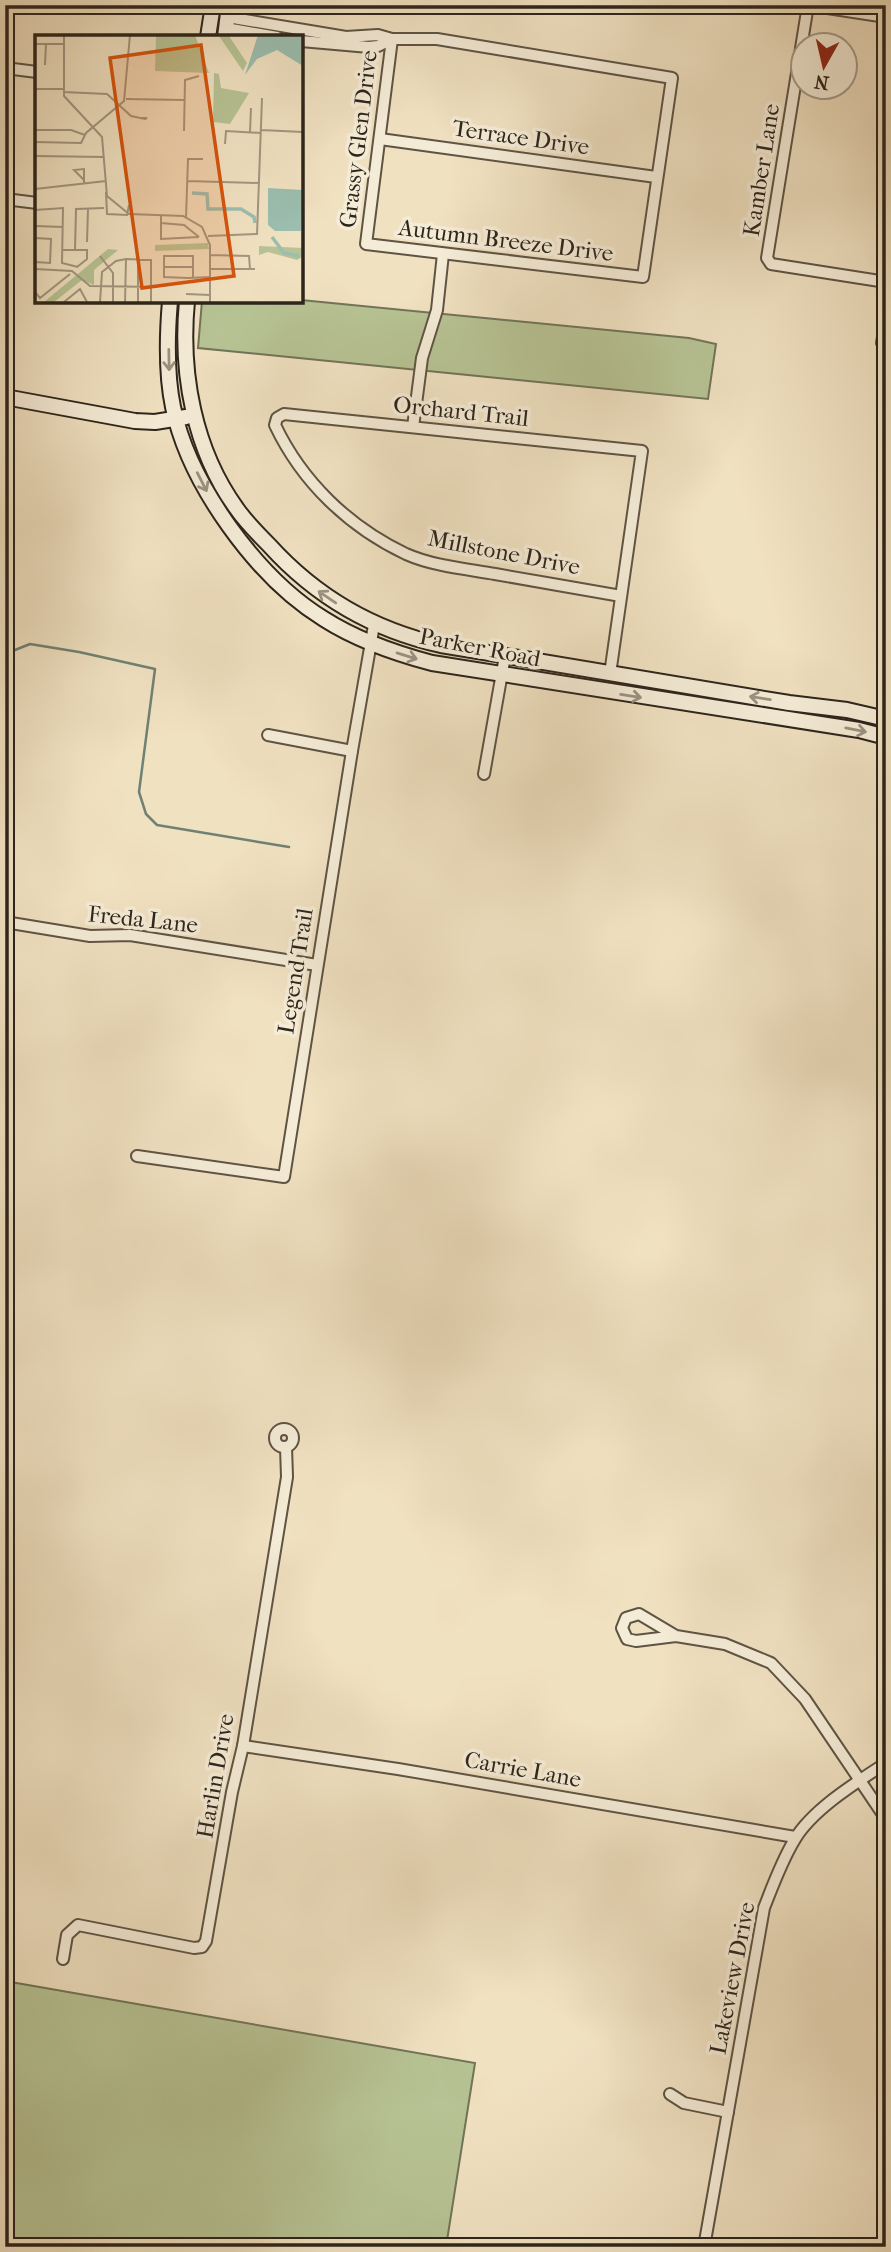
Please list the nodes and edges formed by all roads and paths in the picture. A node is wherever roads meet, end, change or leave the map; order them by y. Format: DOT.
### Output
graph roads {
  1 [pos="213,5"];
  2 [pos="808,5"];
  3 [pos="886,17"];
  4 [pos="227,22"];
  5 [pos="208,35"];
  6 [pos="270,35"];
  7 [pos="392,39"];
  8 [pos="303,41"];
  9 [pos="5,68"];
  10 [pos="35,72"];
  11 [pos="380,139"];
  12 [pos="656,177"];
  13 [pos="5,199"];
  14 [pos="35,203"];
  15 [pos="366,244"];
  16 [pos="443,254"];
  17 [pos="886,282"];
  18 [pos="170,303"];
  19 [pos="187,303"];
  20 [pos="886,318"];
  21 [pos="883,343"];
  22 [pos="5,397"];
  23 [pos="194,415"];
  24 [pos="277,418"];
  25 [pos="176,419"];
  26 [pos="413,427"];
  27 [pos="621,596"];
  28 [pos="374,625"];
  29 [pos="371,643"];
  30 [pos="505,656"];
  31 [pos="610,674"];
  32 [pos="502,676"];
  33 [pos="886,719"];
  34 [pos="268,735"];
  35 [pos="886,737"];
  36 [pos="352,751"];
  37 [pos="484,774"];
  38 [pos="5,922"];
  39 [pos="317,965"];
  40 [pos="137,1156"];
  41 [pos="286,1447"];
  42 [pos="676,1636"];
  43 [pos="243,1746"];
  44 [pos="886,1763"];
  45 [pos="859,1780"];
  46 [pos="886,1819"];
  47 [pos="796,1837"];
  48 [pos="63,1959"];
  49 [pos="670,2094"];
  50 [pos="728,2112"];
  51 [pos="704,2247"];
  1 -- 5 [label="main road"];
  2 -- 3 [label="street"];
  2 -- 17 [label="street, Kamber Lane"];
  4 -- 6 [label="street"];
  4 -- 7 [label="street"];
  7 -- 8 [label="street"];
  7 -- 11 [label="street, Grassy Glen Drive"];
  7 -- 12 [label="street"];
  9 -- 10 [label="street"];
  11 -- 12 [label="street, Terrace Drive"];
  11 -- 15 [label="street, Grassy Glen Drive"];
  12 -- 16 [label="street, Autumn Breeze Drive"];
  13 -- 14 [label="street"];
  15 -- 16 [label="street, Autumn Breeze Drive"];
  16 -- 26 [label="street"];
  18 -- 25 [label="main road, Parker Road, one-way"];
  19 -- 23 [label="main road, Parker Road"];
  20 -- 21 [label="street"];
  22 -- 25 [label="main road"];
  23 -- 25 [label="main road"];
  28 -- 23 [label="main road, Parker Road, one-way"];
  24 -- 26 [label="street, Orchard Trail"];
  24 -- 27 [label="street, Millstone Drive"];
  25 -- 29 [label="main road, Parker Road, one-way"];
  26 -- 27 [label="street, Orchard Trail"];
  27 -- 31 [label="street"];
  28 -- 29 [label="street, Legend Trail"];
  28 -- 30 [label="main road, Parker Road"];
  29 -- 32 [label="main road, Parker Road, one-way"];
  29 -- 36 [label="street, Legend Trail"];
  30 -- 31 [label="main road, Parker Road"];
  30 -- 32 [label="street"];
  33 -- 31 [label="main road, Parker Road, one-way"];
  32 -- 35 [label="main road, Parker Road, one-way"];
  32 -- 37 [label="street"];
  34 -- 36 [label="street"];
  36 -- 39 [label="street, Legend Trail"];
  38 -- 39 [label="street, Freda Lane"];
  39 -- 40 [label="street, Legend Trail"];
  41 -- 43 [label="street, Harlin Drive"];
  42 -- 45 [label="street"];
  43 -- 47 [label="street, Carrie Lane"];
  43 -- 48 [label="street, Harlin Drive"];
  44 -- 45 [label="street, Lakeview Drive"];
  45 -- 46 [label="street"];
  45 -- 47 [label="street, Lakeview Drive"];
  47 -- 50 [label="street, Lakeview Drive"];
  49 -- 50 [label="street"];
  50 -- 51 [label="street, Lakeview Drive"];
}
